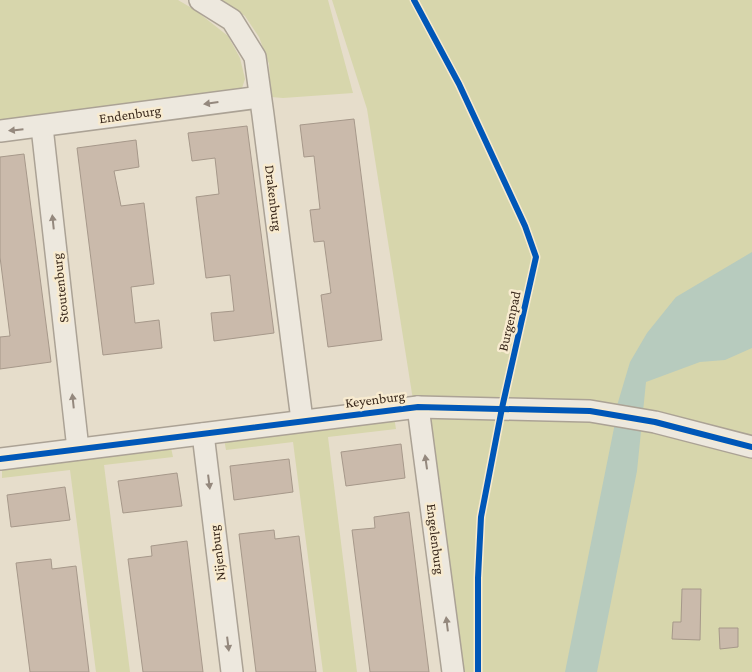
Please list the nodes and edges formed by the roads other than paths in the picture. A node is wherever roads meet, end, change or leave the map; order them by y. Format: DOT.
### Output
graph roads {
  1 [pos="200,0"];
  2 [pos="260,97"];
  3 [pos="42,127"];
  4 [pos="0,131"];
  5 [pos="418,407"];
  6 [pos="302,420"];
  7 [pos="203,434"];
  8 [pos="752,447"];
  9 [pos="78,449"];
  10 [pos="0,459"];
  11 [pos="232,672"];
  12 [pos="453,672"];
  1 -- 2 [label="street, Drakenburg"];
  2 -- 3 [label="street, Endenburg, one-way"];
  2 -- 6 [label="street, Drakenburg"];
  3 -- 4 [label="street, Endenburg, one-way"];
  9 -- 3 [label="street, Stoutenburg, one-way"];
  5 -- 6 [label="street, Keyenburg"];
  5 -- 8 [label="street, Keyenburg"];
  12 -- 5 [label="street, Engelenburg, one-way"];
  6 -- 7 [label="street, Keyenburg"];
  7 -- 9 [label="street, Keyenburg"];
  7 -- 11 [label="street, Nijenburg, one-way"];
  9 -- 10 [label="street, Keyenburg"];
}
